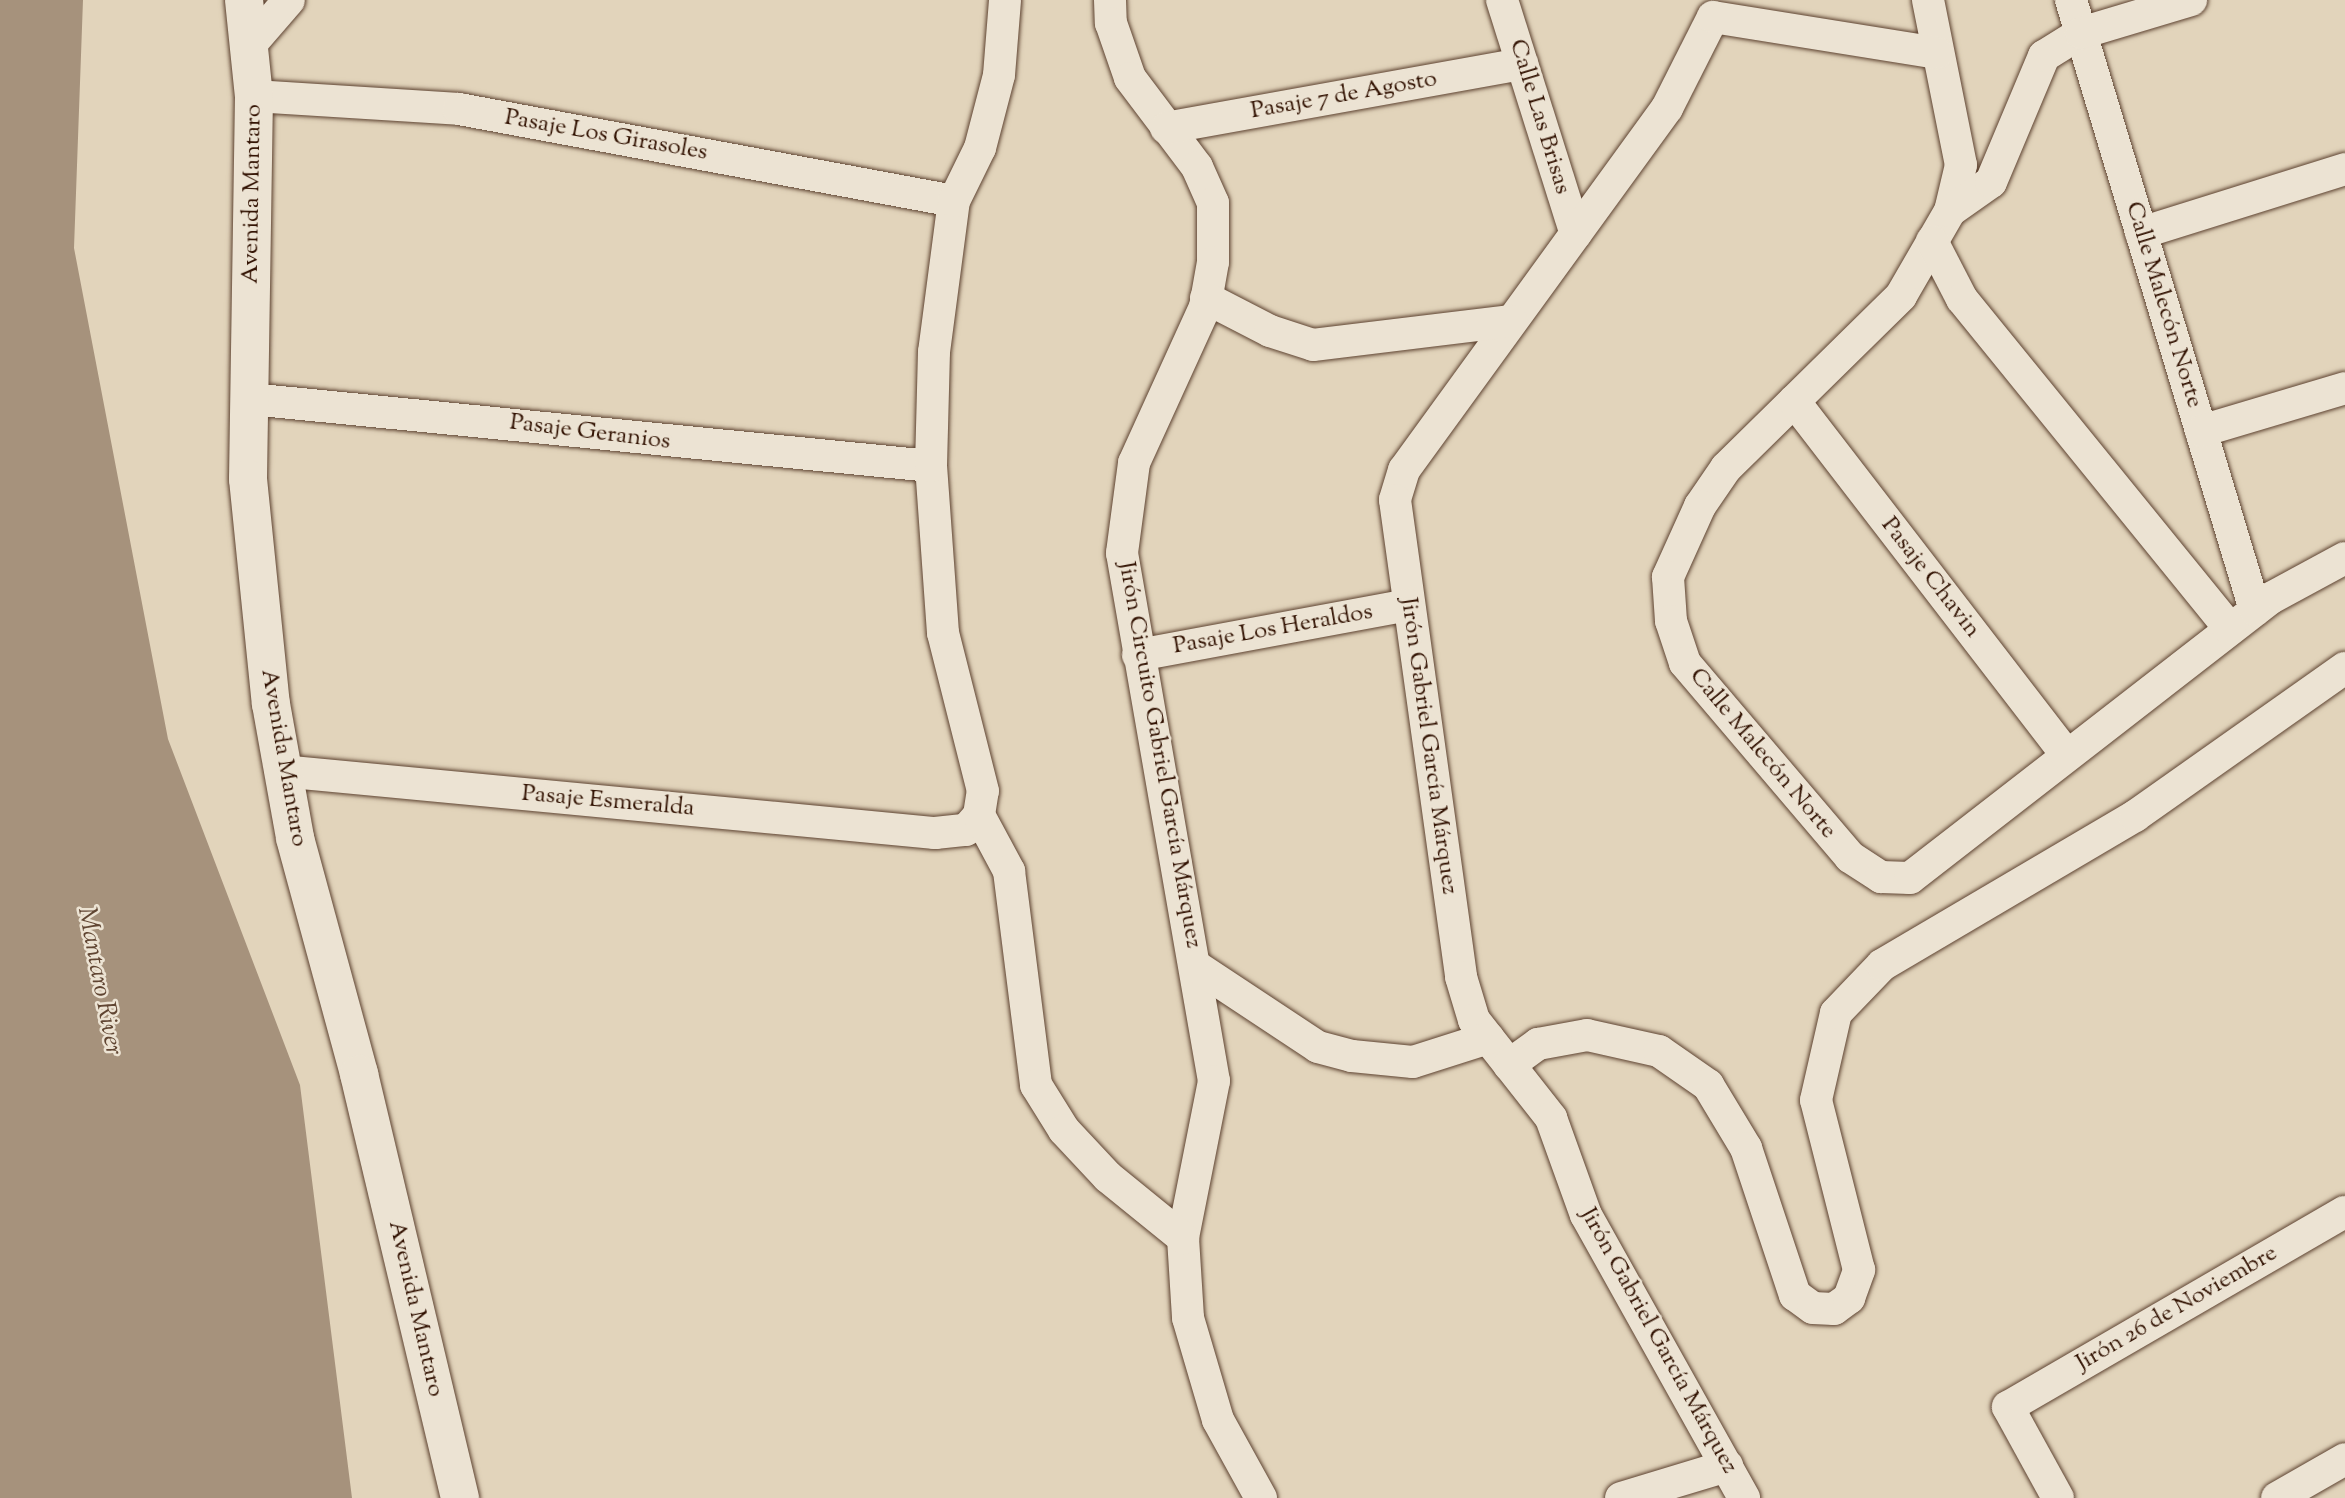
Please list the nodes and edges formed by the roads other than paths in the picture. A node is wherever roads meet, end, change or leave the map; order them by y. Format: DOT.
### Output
graph roads {
  1 [pos="244,0"];
  2 [pos="289,0"];
  3 [pos="1005,0"];
  4 [pos="1110,0"];
  5 [pos="1502,0"];
  6 [pos="1928,0"];
  7 [pos="2071,0"];
  8 [pos="2191,0"];
  9 [pos="1711,8"];
  10 [pos="2081,33"];
  11 [pos="251,44"];
  12 [pos="1937,53"];
  13 [pos="1522,64"];
  14 [pos="254,96"];
  15 [pos="1166,128"];
  16 [pos="2345,169"];
  17 [pos="954,201"];
  18 [pos="1950,211"];
  19 [pos="2141,233"];
  20 [pos="1576,234"];
  21 [pos="1932,241"];
  22 [pos="1206,298"];
  23 [pos="1512,321"];
  24 [pos="2345,388"];
  25 [pos="250,399"];
  26 [pos="1794,401"];
  27 [pos="2201,431"];
  28 [pos="930,466"];
  29 [pos="2345,558"];
  30 [pos="1407,606"];
  31 [pos="2255,610"];
  32 [pos="2230,629"];
  33 [pos="1138,655"];
  34 [pos="2345,668"];
  35 [pos="2066,754"];
  36 [pos="281,771"];
  37 [pos="979,815"];
  38 [pos="1196,967"];
  39 [pos="1488,1038"];
  40 [pos="1509,1065"];
  41 [pos="2345,1212"];
  42 [pos="1183,1238"];
  43 [pos="2345,1459"];
  44 [pos="1727,1466"];
  45 [pos="460,1498"];
  46 [pos="1261,1498"];
  47 [pos="1621,1498"];
  48 [pos="1744,1498"];
  49 [pos="2058,1498"];
  50 [pos="2277,1498"];
  1 -- 11 [label="street, Avenida Mantaro"];
  2 -- 11 [label="street"];
  3 -- 17 [label="street"];
  4 -- 15 [label="street, Jirón Circuito Gabriel García Márquez"];
  5 -- 13 [label="street, Calle Las Brisas"];
  6 -- 12 [label="street, Calle Malecón Norte"];
  7 -- 10 [label="street, Calle Malecón Norte"];
  8 -- 10 [label="street"];
  9 -- 12 [label="street"];
  9 -- 20 [label="street, Jirón Gabriel García Márquez"];
  10 -- 18 [label="street"];
  10 -- 19 [label="street, Calle Malecón Norte"];
  11 -- 14 [label="street, Avenida Mantaro"];
  12 -- 18 [label="street, Calle Malecón Norte"];
  13 -- 15 [label="street, Pasaje 7 de Agosto"];
  13 -- 20 [label="street, Calle Las Brisas"];
  14 -- 17 [label="street, Pasaje Los Girasoles"];
  14 -- 25 [label="street, Avenida Mantaro"];
  15 -- 22 [label="street, Jirón Circuito Gabriel García Márquez"];
  16 -- 19 [label="street"];
  17 -- 28 [label="street"];
  18 -- 21 [label="street, Calle Malecón Norte"];
  19 -- 27 [label="street, Calle Malecón Norte"];
  20 -- 23 [label="street, Jirón Gabriel García Márquez"];
  21 -- 26 [label="street, Calle Malecón Norte"];
  21 -- 32 [label="street"];
  22 -- 23 [label="street"];
  22 -- 33 [label="street, Jirón Circuito Gabriel García Márquez"];
  23 -- 30 [label="street, Jirón Gabriel García Márquez"];
  24 -- 27 [label="street"];
  25 -- 28 [label="street, Pasaje Geranios"];
  25 -- 36 [label="street, Avenida Mantaro"];
  26 -- 35 [label="street, Pasaje Chavin"];
  26 -- 35 [label="street, Calle Malecón Norte"];
  27 -- 31 [label="street, Calle Malecón Norte"];
  28 -- 37 [label="street"];
  29 -- 31 [label="street, Calle Malecón Norte"];
  30 -- 33 [label="street, Pasaje Los Heraldos"];
  30 -- 39 [label="street, Jirón Gabriel García Márquez"];
  31 -- 32 [label="street, Calle Malecón Norte"];
  32 -- 35 [label="street, Calle Malecón Norte"];
  33 -- 38 [label="street, Jirón Circuito Gabriel García Márquez"];
  34 -- 40 [label="street"];
  36 -- 37 [label="street, Pasaje Esmeralda"];
  36 -- 45 [label="street, Avenida Mantaro"];
  37 -- 42 [label="street"];
  38 -- 39 [label="street"];
  38 -- 42 [label="street, Jirón Circuito Gabriel García Márquez"];
  39 -- 40 [label="street, Jirón Gabriel García Márquez"];
  40 -- 44 [label="street, Jirón Gabriel García Márquez"];
  41 -- 49 [label="street, Jirón 26 de Noviembre"];
  42 -- 46 [label="street, Jirón Circuito Gabriel García Márquez"];
  43 -- 50 [label="street"];
  44 -- 47 [label="street"];
  44 -- 48 [label="street, Jirón Gabriel García Márquez"];
}
